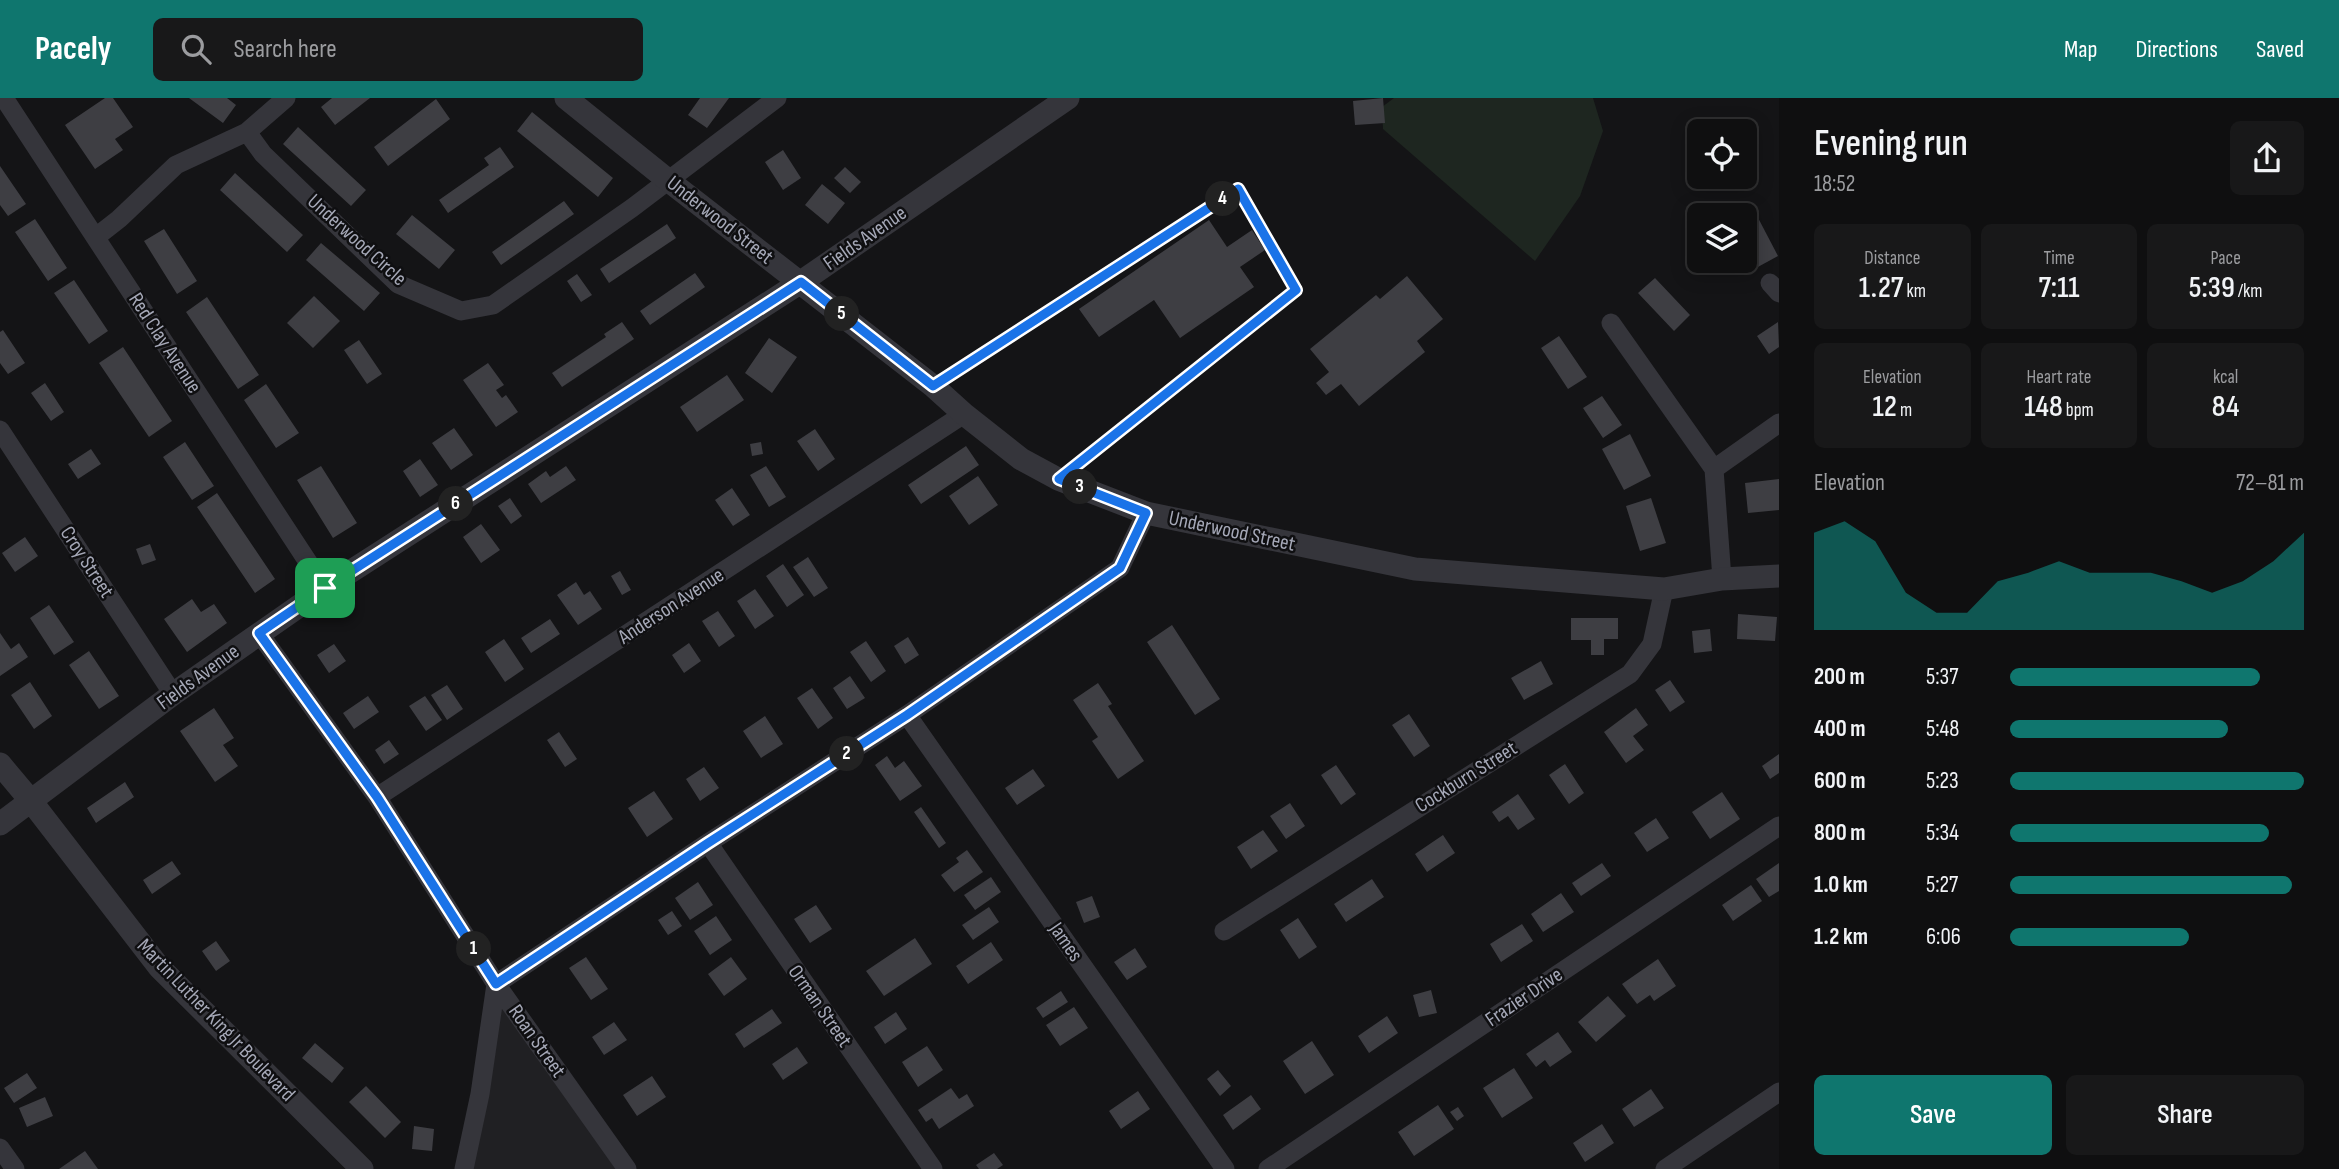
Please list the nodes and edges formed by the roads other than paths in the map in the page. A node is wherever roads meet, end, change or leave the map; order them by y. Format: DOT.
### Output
graph roads {
  1 [pos="5,98"];
  2 [pos="286,98"];
  3 [pos="566,98"];
  4 [pos="778,98"];
  5 [pos="1068,98"];
  6 [pos="247,132"];
  7 [pos="669,181"];
  8 [pos="96,237"];
  9 [pos="801,282"];
  10 [pos="1611,323"];
  11 [pos="933,386"];
  12 [pos="964,414"];
  13 [pos="1779,423"];
  14 [pos="0,430"];
  15 [pos="1714,469"];
  16 [pos="1059,479"];
  17 [pos="1146,513"];
  18 [pos="1779,576"];
  19 [pos="1722,579"];
  20 [pos="325,588"];
  21 [pos="1664,589"];
  22 [pos="259,633"];
  23 [pos="173,694"];
  24 [pos="907,715"];
  25 [pos="0,764"];
  26 [pos="377,797"];
  27 [pos="31,801"];
  28 [pos="0,824"];
  29 [pos="1779,826"];
  30 [pos="708,843"];
  31 [pos="1224,931"];
  32 [pos="496,984"];
  33 [pos="1779,1092"];
  34 [pos="0,1148"];
  35 [pos="15,1169"];
  36 [pos="362,1169"];
  37 [pos="464,1169"];
  38 [pos="627,1169"];
  39 [pos="933,1169"];
  40 [pos="1226,1169"];
  41 [pos="1268,1169"];
  42 [pos="1665,1169"];
  1 -- 8 [label="street, Red Clay Avenue"];
  2 -- 6 [label="street"];
  3 -- 7 [label="street, Underwood Street"];
  4 -- 7 [label="street, Underwood Circle"];
  5 -- 9 [label="street, Fields Avenue"];
  6 -- 7 [label="street, Underwood Circle"];
  6 -- 8 [label="street"];
  7 -- 9 [label="street, Underwood Street"];
  8 -- 20 [label="street, Red Clay Avenue"];
  9 -- 11 [label="street, Underwood Street"];
  9 -- 20 [label="street, Fields Avenue"];
  10 -- 15 [label="street"];
  11 -- 12 [label="street, Underwood Street"];
  11 -- 16 [label="lane"];
  12 -- 16 [label="street, Underwood Street"];
  12 -- 26 [label="street, Anderson Avenue"];
  13 -- 15 [label="street"];
  14 -- 23 [label="street, Croy Street"];
  15 -- 19 [label="street"];
  16 -- 17 [label="street, Underwood Street"];
  17 -- 21 [label="street, Underwood Street"];
  17 -- 24 [label="street"];
  18 -- 19 [label="street, Underwood Street"];
  19 -- 21 [label="street, Underwood Street"];
  20 -- 22 [label="street, Fields Avenue"];
  21 -- 31 [label="street, Cockburn Street"];
  22 -- 23 [label="street, Fields Avenue"];
  22 -- 26 [label="street, Roan Street"];
  23 -- 27 [label="street, Fields Avenue"];
  24 -- 30 [label="street"];
  24 -- 40 [label="street, James"];
  25 -- 27 [label="street, Martin Luther King Jr Boulevard"];
  26 -- 32 [label="street, Roan Street"];
  27 -- 28 [label="street, Fields Avenue"];
  27 -- 36 [label="street, Martin Luther King Jr Boulevard"];
  29 -- 41 [label="street, Frazier Drive"];
  30 -- 32 [label="street"];
  30 -- 39 [label="street, Orman Street"];
  32 -- 37 [label="street"];
  32 -- 38 [label="street, Roan Street"];
  33 -- 42 [label="street"];
  34 -- 35 [label="street"];
}
